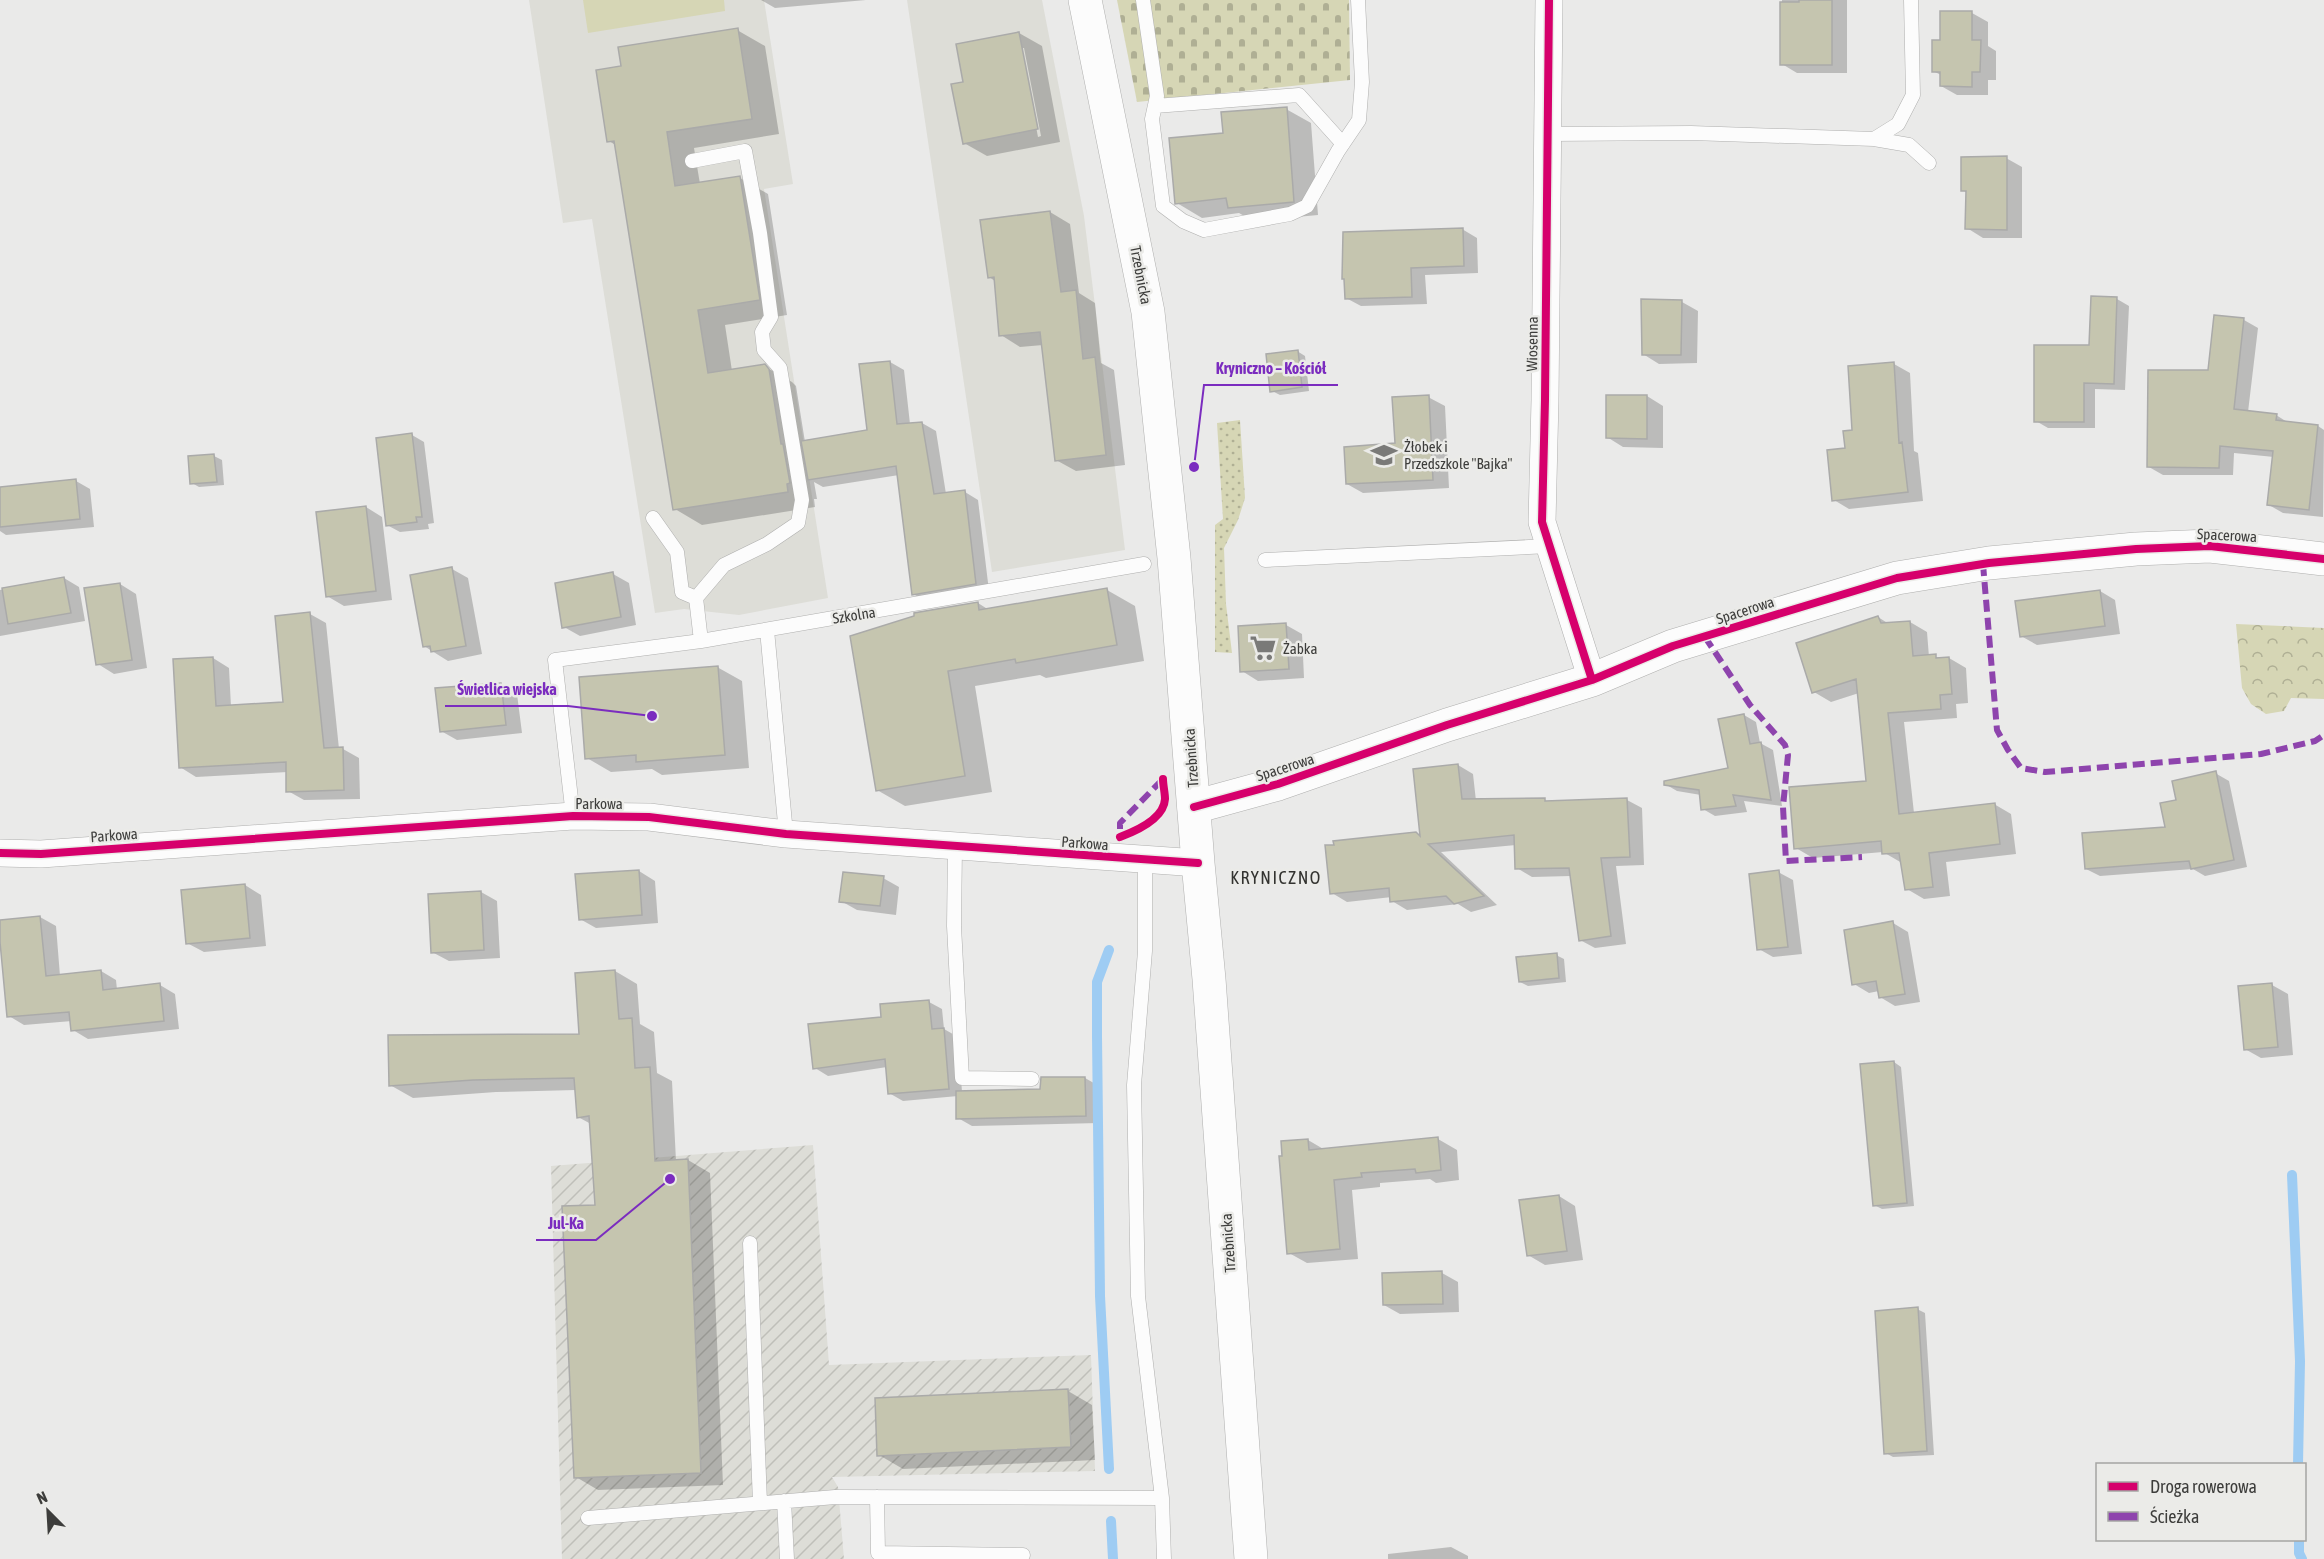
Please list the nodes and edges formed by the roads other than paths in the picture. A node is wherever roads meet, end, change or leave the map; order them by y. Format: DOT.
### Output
graph roads {
  1 [pos="1085,0"];
  2 [pos="1143,0"];
  3 [pos="1358,0"];
  4 [pos="1549,0"];
  5 [pos="1911,0"];
  6 [pos="1155,106"];
  7 [pos="1548,134"];
  8 [pos="1874,138"];
  9 [pos="1343,144"];
  10 [pos="692,161"];
  11 [pos="1929,163"];
  12 [pos="653,518"];
  13 [pos="1549,546"];
  14 [pos="2324,559"];
  15 [pos="1265,560"];
  16 [pos="1144,564"];
  17 [pos="696,598"];
  18 [pos="767,630"];
  19 [pos="701,641"];
  20 [pos="1592,680"];
  21 [pos="1194,807"];
  22 [pos="573,816"];
  23 [pos="786,834"];
  24 [pos="955,847"];
  25 [pos="0,853"];
  26 [pos="1145,861"];
  27 [pos="1198,863"];
  28 [pos="1032,1079"];
  29 [pos="750,1243"];
  30 [pos="877,1497"];
  31 [pos="1162,1498"];
  32 [pos="784,1502"];
  33 [pos="760,1503"];
  34 [pos="588,1518"];
  35 [pos="1023,1555"];
  36 [pos="787,1559"];
  37 [pos="1164,1559"];
  38 [pos="1251,1559"];
  1 -- 21 [label="main road, Trzebnicka"];
  2 -- 6 [label="lane"];
  3 -- 9 [label="lane"];
  4 -- 7 [label="street, Wiosenna"];
  5 -- 8 [label="lane"];
  6 -- 9 [label="lane"];
  6 -- 9 [label="lane"];
  7 -- 8 [label="lane"];
  7 -- 13 [label="street, Wiosenna"];
  8 -- 11 [label="lane"];
  10 -- 17 [label="lane"];
  12 -- 17 [label="lane"];
  13 -- 15 [label="lane"];
  13 -- 20 [label="street, Wiosenna"];
  14 -- 20 [label="main road, Spacerowa"];
  16 -- 18 [label="lane, Szkolna"];
  17 -- 19 [label="lane"];
  18 -- 19 [label="lane, Szkolna"];
  18 -- 23 [label="lane"];
  19 -- 22 [label="lane, Szkolna"];
  20 -- 21 [label="main road, Spacerowa"];
  21 -- 27 [label="main road, Trzebnicka"];
  22 -- 23 [label="street, Parkowa"];
  22 -- 25 [label="street, Parkowa"];
  23 -- 24 [label="street, Parkowa"];
  24 -- 26 [label="street, Parkowa"];
  24 -- 28 [label="lane"];
  26 -- 27 [label="street, Parkowa"];
  26 -- 31 [label="lane"];
  27 -- 38 [label="main road, Trzebnicka"];
  29 -- 33 [label="lane"];
  30 -- 31 [label="lane"];
  30 -- 32 [label="lane"];
  30 -- 35 [label="lane"];
  31 -- 37 [label="lane"];
  32 -- 33 [label="lane"];
  32 -- 36 [label="lane"];
  33 -- 34 [label="lane"];
}
